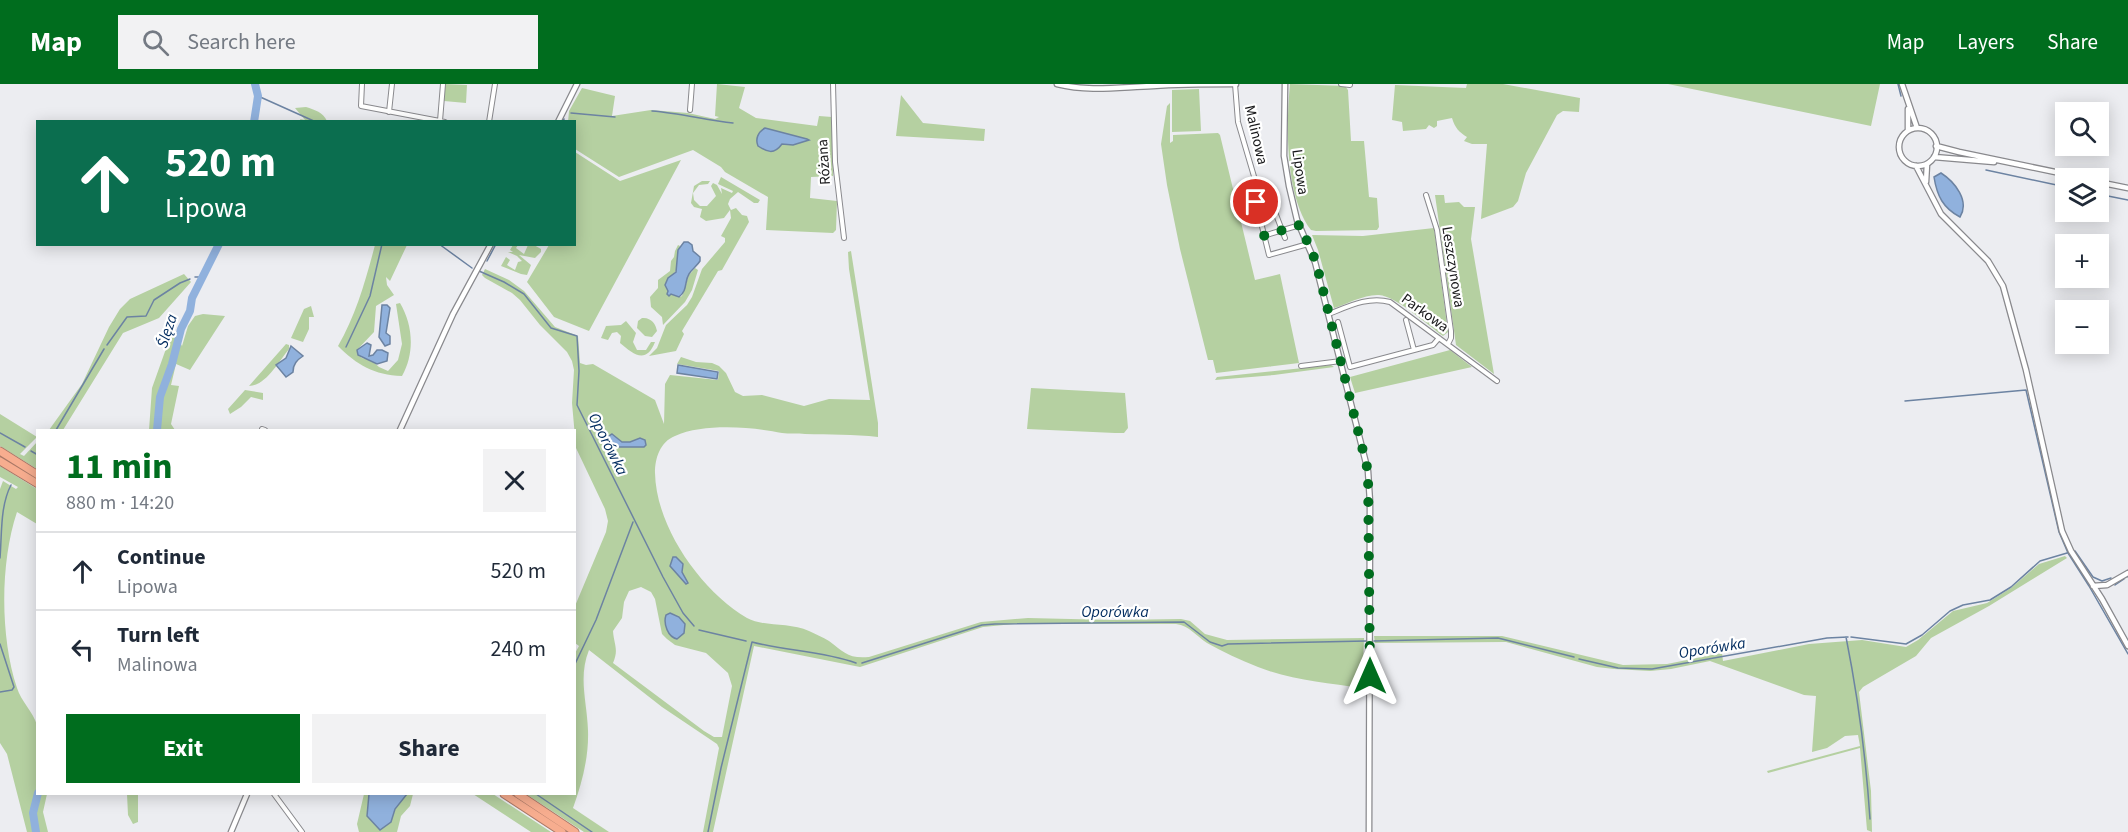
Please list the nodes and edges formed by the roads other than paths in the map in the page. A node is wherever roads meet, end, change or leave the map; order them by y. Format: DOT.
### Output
graph roads {
  1 [pos="362,84"];
  2 [pos="392,84"];
  3 [pos="443,84"];
  4 [pos="495,84"];
  5 [pos="577,84"];
  6 [pos="692,84"];
  7 [pos="833,84"];
  8 [pos="1056,84"];
  9 [pos="1235,84"];
  10 [pos="1285,84"];
  11 [pos="1341,84"];
  12 [pos="1902,84"];
  13 [pos="1064,85"];
  14 [pos="1350,85"];
  15 [pos="1907,104"];
  16 [pos="690,110"];
  17 [pos="389,112"];
  18 [pos="436,120"];
  19 [pos="442,120"];
  20 [pos="489,120"];
  21 [pos="559,120"];
  22 [pos="1917,128"];
  23 [pos="1908,130"];
  24 [pos="1936,146"];
  25 [pos="1934,157"];
  26 [pos="2006,162"];
  27 [pos="1927,164"];
  28 [pos="1916,166"];
  29 [pos="2055,172"];
  30 [pos="2109,184"];
  31 [pos="1926,185"];
  32 [pos="2128,188"];
  33 [pos="1258,190"];
  34 [pos="1426,195"];
  35 [pos="1300,225"];
  36 [pos="1282,231"];
  37 [pos="1263,236"];
  38 [pos="844,238"];
  39 [pos="1285,238"];
  40 [pos="1308,244"];
  41 [pos="490,246"];
  42 [pos="1329,314"];
  43 [pos="1406,320"];
  44 [pos="1338,322"];
  45 [pos="1439,338"];
  46 [pos="1448,344"];
  47 [pos="1414,350"];
  48 [pos="1342,362"];
  49 [pos="1301,366"];
  50 [pos="1497,381"];
  51 [pos="401,429"];
  52 [pos="0,452"];
  53 [pos="0,460"];
  54 [pos="36,474"];
  55 [pos="36,483"];
  56 [pos="2128,573"];
  57 [pos="2094,585"];
  58 [pos="2107,585"];
  59 [pos="2102,599"];
  60 [pos="2128,646"];
  61 [pos="247,795"];
  62 [pos="274,795"];
  63 [pos="506,795"];
  64 [pos="520,795"];
  65 [pos="231,832"];
  66 [pos="302,832"];
  67 [pos="562,832"];
  68 [pos="575,832"];
  69 [pos="1369,832"];
  1 -- 17 [label="street"];
  2 -- 17 [label="street"];
  3 -- 19 [label="street"];
  4 -- 20 [label="street"];
  5 -- 21 [label="street"];
  6 -- 16 [label="street"];
  7 -- 38 [label="street, Różana"];
  8 -- 13 [label="street"];
  9 -- 13 [label="street"];
  9 -- 33 [label="street, Malinowa"];
  10 -- 35 [label="street, Lipowa"];
  11 -- 14 [label="street"];
  12 -- 15 [label="street"];
  15 -- 22 [label="street"];
  15 -- 23 [label="street"];
  17 -- 18 [label="street"];
  22 -- 23 [label="street"];
  22 -- 24 [label="street"];
  23 -- 28 [label="street"];
  24 -- 25 [label="street"];
  24 -- 26 [label="street"];
  25 -- 26 [label="street"];
  25 -- 27 [label="street"];
  26 -- 29 [label="street"];
  27 -- 28 [label="street"];
  27 -- 31 [label="street"];
  28 -- 31 [label="street"];
  30 -- 32 [label="street"];
  31 -- 57 [label="street"];
  33 -- 36 [label="street, Malinowa"];
  33 -- 37 [label="street, Malinowa"];
  34 -- 46 [label="street, Leszczynowa"];
  35 -- 36 [label="street"];
  35 -- 40 [label="street, Lipowa"];
  36 -- 37 [label="street"];
  36 -- 39 [label="street, Malinowa"];
  37 -- 40 [label="street"];
  40 -- 42 [label="street, Lipowa"];
  41 -- 51 [label="street"];
  42 -- 45 [label="street, Parkowa"];
  42 -- 48 [label="street, Lipowa"];
  43 -- 47 [label="street"];
  44 -- 47 [label="street"];
  45 -- 46 [label="street, Parkowa"];
  45 -- 47 [label="street"];
  46 -- 50 [label="street, Parkowa"];
  48 -- 49 [label="street"];
  48 -- 69 [label="street, Lipowa"];
  52 -- 54 [label="highway"];
  53 -- 55 [label="highway"];
  56 -- 58 [label="street"];
  57 -- 58 [label="street"];
  57 -- 59 [label="street"];
  58 -- 59 [label="street"];
  59 -- 60 [label="street"];
  61 -- 65 [label="street"];
  62 -- 66 [label="street"];
  63 -- 67 [label="highway"];
  64 -- 68 [label="highway"];
}
